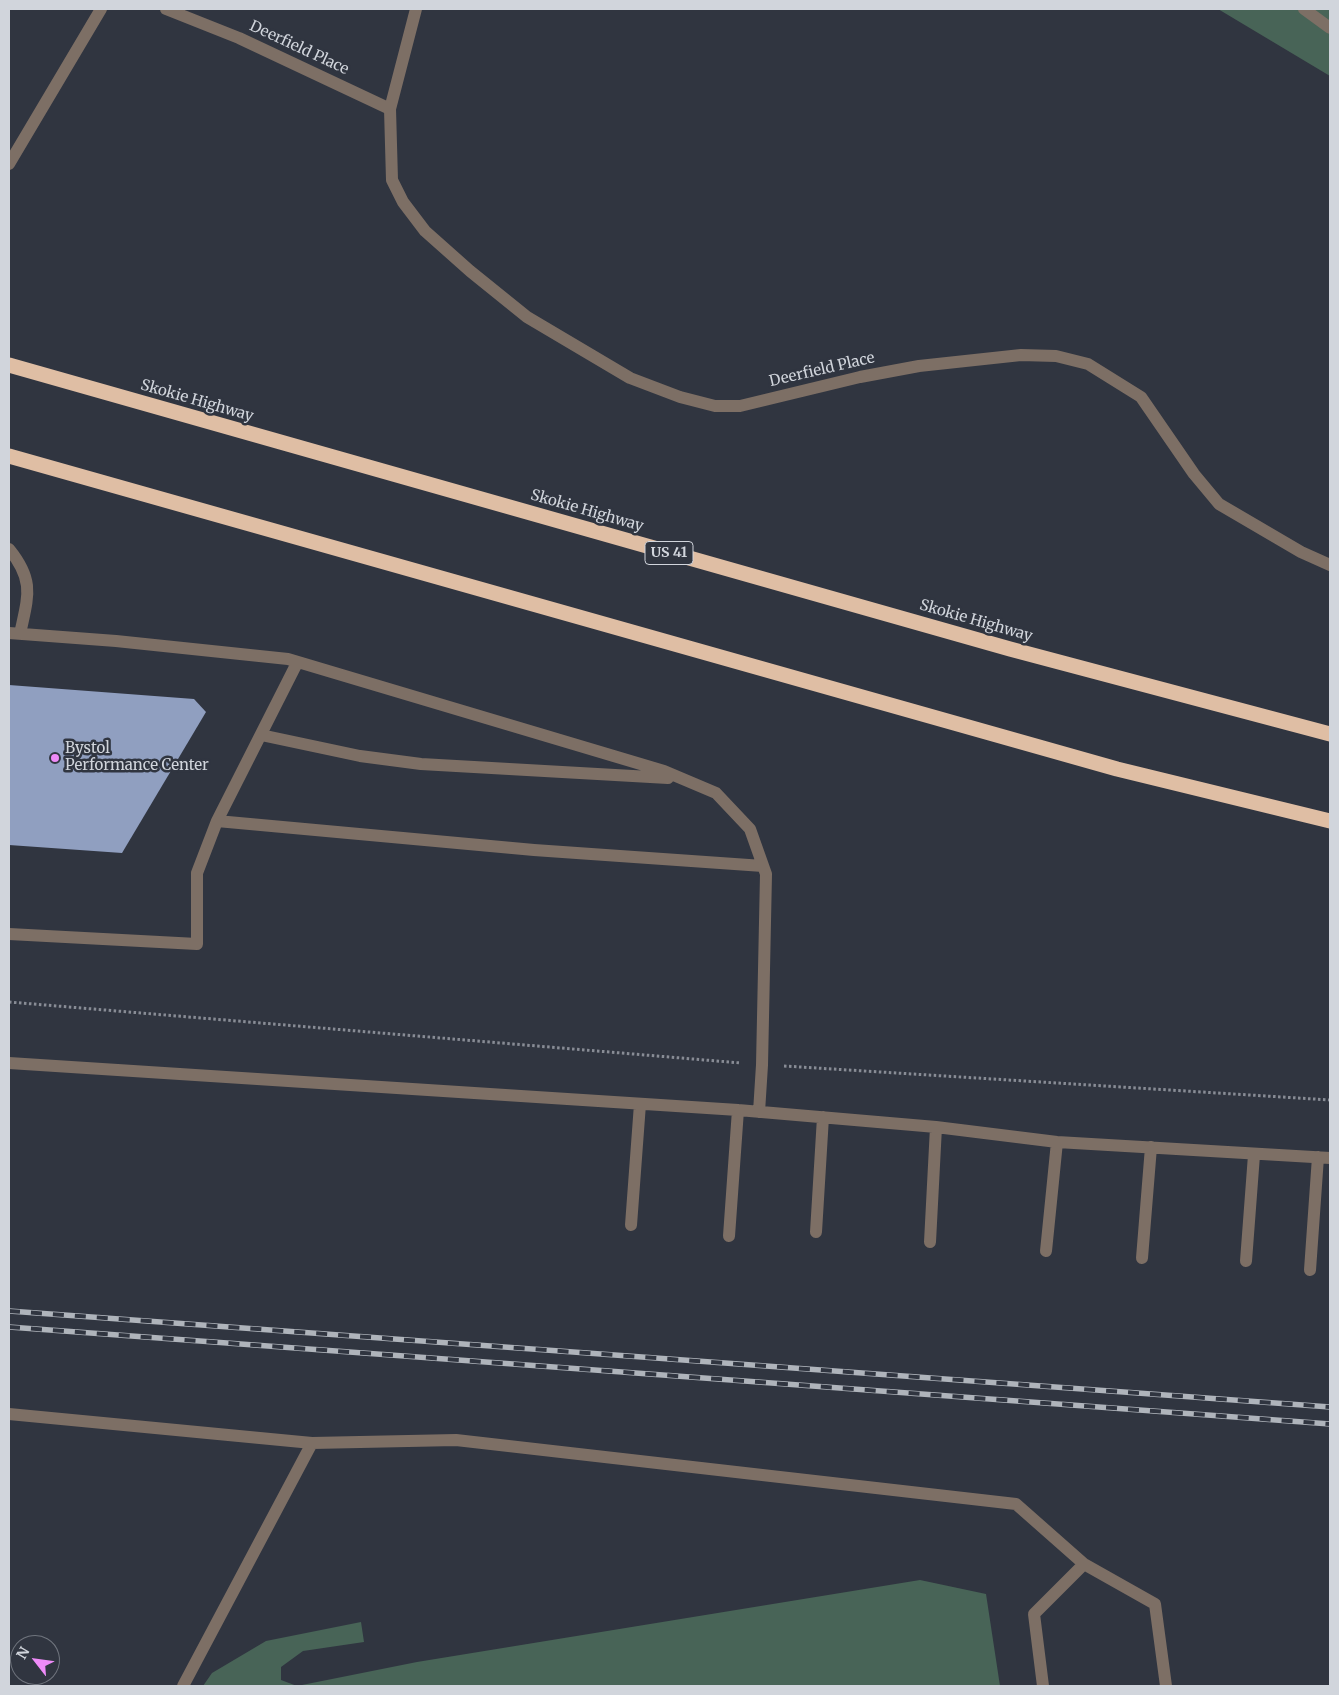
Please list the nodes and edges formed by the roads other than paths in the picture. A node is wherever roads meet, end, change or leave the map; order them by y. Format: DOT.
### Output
graph roads {
  1 [pos="101,9"];
  2 [pos="166,9"];
  3 [pos="416,9"];
  4 [pos="1304,9"];
  5 [pos="1330,28"];
  6 [pos="390,109"];
  7 [pos="9,164"];
  8 [pos="9,365"];
  9 [pos="9,456"];
  10 [pos="9,549"];
  11 [pos="1330,565"];
  12 [pos="14,633"];
  13 [pos="297,663"];
  14 [pos="1330,734"];
  15 [pos="261,735"];
  16 [pos="682,778"];
  17 [pos="217,821"];
  18 [pos="1330,821"];
  19 [pos="763,866"];
  20 [pos="9,934"];
  21 [pos="9,1063"];
  22 [pos="640,1104"];
  23 [pos="738,1110"];
  24 [pos="759,1112"];
  25 [pos="823,1118"];
  26 [pos="936,1127"];
  27 [pos="1057,1142"];
  28 [pos="1150,1147"];
  29 [pos="1254,1155"];
  30 [pos="1324,1157"];
  31 [pos="631,1224"];
  32 [pos="816,1232"];
  33 [pos="729,1236"];
  34 [pos="930,1242"];
  35 [pos="1046,1251"];
  36 [pos="1142,1258"];
  37 [pos="1246,1261"];
  38 [pos="1310,1270"];
  39 [pos="10,1416"];
  40 [pos="312,1444"];
  41 [pos="1084,1564"];
  42 [pos="183,1686"];
  43 [pos="1043,1686"];
  44 [pos="1166,1686"];
  1 -- 7 [label="street"];
  2 -- 6 [label="street, Deerfield Place"];
  3 -- 6 [label="street, Deerfield Place"];
  4 -- 5 [label="street"];
  6 -- 11 [label="street, Deerfield Place"];
  8 -- 14 [label="highway, Skokie Highway / US 41"];
  9 -- 18 [label="highway"];
  10 -- 12 [label="street"];
  12 -- 13 [label="street"];
  13 -- 15 [label="street"];
  13 -- 16 [label="street"];
  15 -- 16 [label="street"];
  15 -- 17 [label="street"];
  16 -- 19 [label="street"];
  17 -- 19 [label="street"];
  17 -- 20 [label="street"];
  19 -- 24 [label="street"];
  21 -- 22 [label="street"];
  22 -- 23 [label="street"];
  22 -- 31 [label="street"];
  23 -- 24 [label="street"];
  23 -- 33 [label="street"];
  24 -- 25 [label="street"];
  25 -- 26 [label="street"];
  25 -- 32 [label="street"];
  26 -- 27 [label="street"];
  26 -- 34 [label="street"];
  27 -- 28 [label="street"];
  27 -- 35 [label="street"];
  28 -- 29 [label="street"];
  28 -- 36 [label="street"];
  29 -- 30 [label="street"];
  29 -- 37 [label="street"];
  30 -- 38 [label="street"];
  39 -- 40 [label="street"];
  40 -- 41 [label="street"];
  40 -- 42 [label="street"];
  41 -- 43 [label="street"];
  41 -- 44 [label="street"];
}
